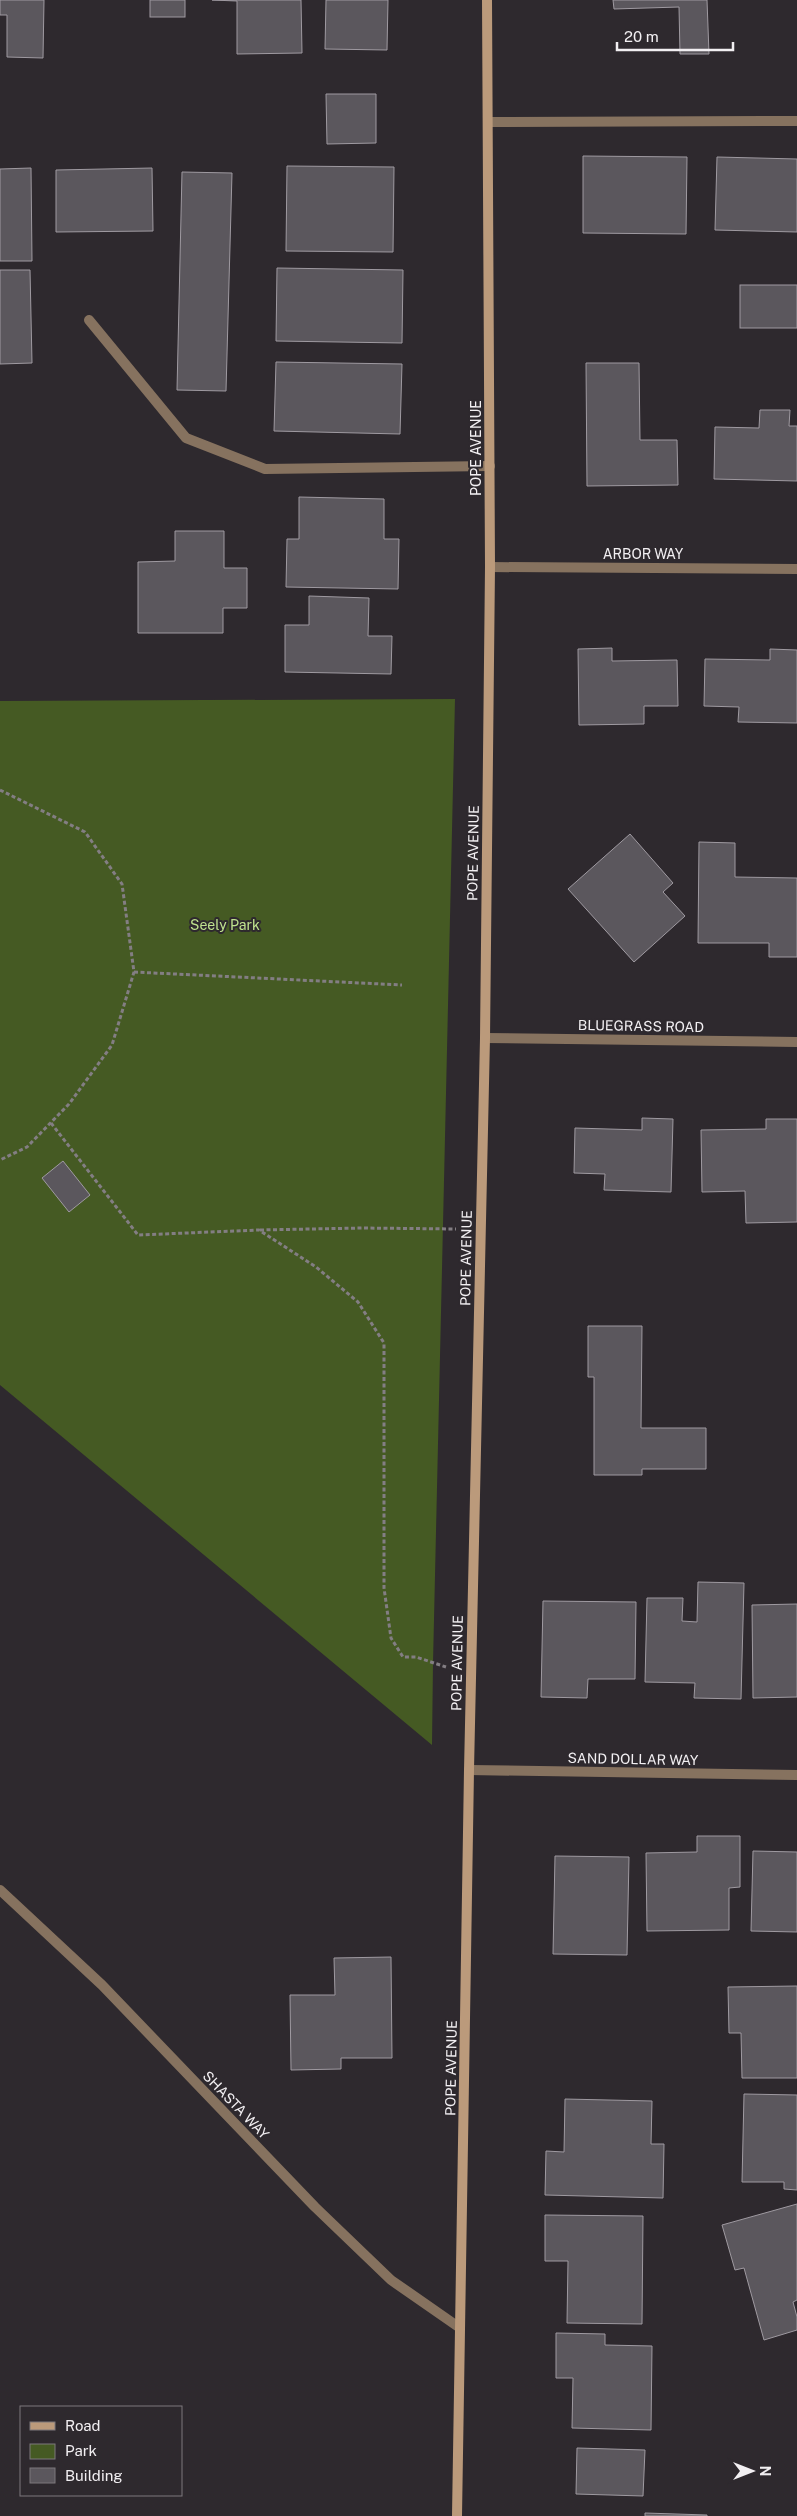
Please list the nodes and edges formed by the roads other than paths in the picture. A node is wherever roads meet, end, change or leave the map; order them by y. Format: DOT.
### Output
graph roads {
  1 [pos="487,0"];
  2 [pos="797,121"];
  3 [pos="488,122"];
  4 [pos="89,320"];
  5 [pos="490,466"];
  6 [pos="490,567"];
  7 [pos="797,569"];
  8 [pos="485,1038"];
  9 [pos="797,1042"];
  10 [pos="469,1770"];
  11 [pos="797,1775"];
  12 [pos="0,1890"];
  13 [pos="460,2328"];
  14 [pos="457,2516"];
  1 -- 3 [label="street, POPE AVENUE"];
  2 -- 3 [label="street"];
  3 -- 5 [label="street, POPE AVENUE"];
  4 -- 5 [label="street"];
  5 -- 6 [label="street, POPE AVENUE"];
  6 -- 7 [label="street, ARBOR WAY"];
  6 -- 8 [label="street, POPE AVENUE"];
  8 -- 9 [label="street, BLUEGRASS ROAD"];
  8 -- 10 [label="street, POPE AVENUE"];
  10 -- 11 [label="street, SAND DOLLAR WAY"];
  10 -- 13 [label="street, POPE AVENUE"];
  12 -- 13 [label="street, SHASTA WAY"];
  13 -- 14 [label="street, POPE AVENUE"];
}
